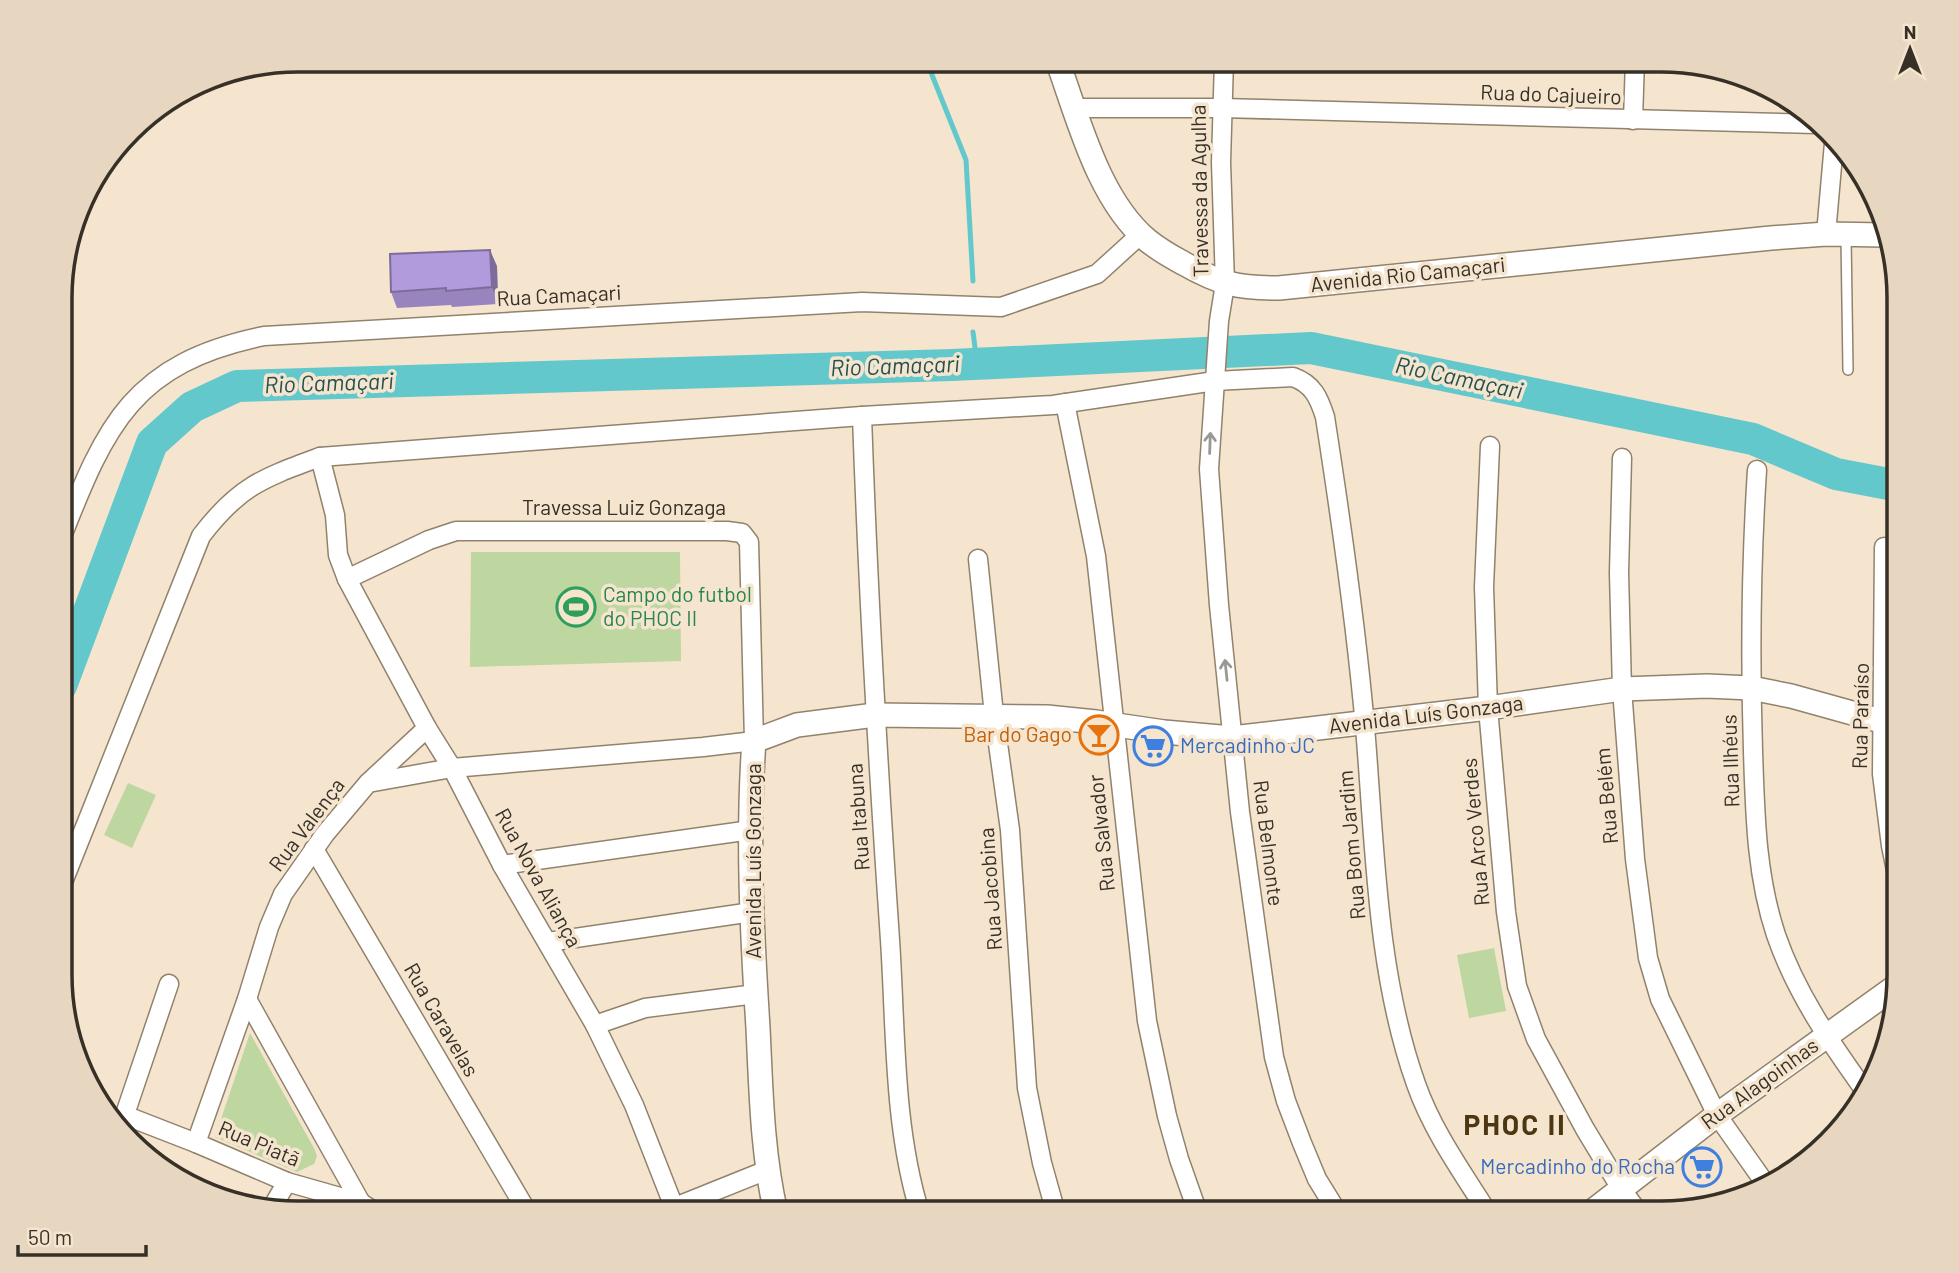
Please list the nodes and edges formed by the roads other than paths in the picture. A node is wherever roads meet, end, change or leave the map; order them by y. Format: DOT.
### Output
graph roads {
  1 [pos="1061,72"];
  2 [pos="1223,72"];
  3 [pos="1635,72"];
  4 [pos="1075,108"];
  5 [pos="1221,108"];
  6 [pos="1633,120"];
  7 [pos="1805,124"];
  8 [pos="1834,153"];
  9 [pos="1141,234"];
  10 [pos="1836,234"];
  11 [pos="1878,234"];
  12 [pos="1225,284"];
  13 [pos="1849,370"];
  14 [pos="1215,381"];
  15 [pos="1065,403"];
  16 [pos="862,416"];
  17 [pos="1490,446"];
  18 [pos="320,457"];
  19 [pos="1622,458"];
  20 [pos="1757,470"];
  21 [pos="72,512"];
  22 [pos="1884,547"];
  23 [pos="978,559"];
  24 [pos="347,579"];
  25 [pos="1887,623"];
  26 [pos="1751,688"];
  27 [pos="1622,689"];
  28 [pos="1488,708"];
  29 [pos="875,715"];
  30 [pos="994,715"];
  31 [pos="1365,723"];
  32 [pos="1887,723"];
  33 [pos="1114,725"];
  34 [pos="427,728"];
  35 [pos="1233,738"];
  36 [pos="754,741"];
  37 [pos="1887,746"];
  38 [pos="452,768"];
  39 [pos="368,783"];
  40 [pos="1887,820"];
  41 [pos="751,830"];
  42 [pos="314,849"];
  43 [pos="72,859"];
  44 [pos="502,865"];
  45 [pos="752,912"];
  46 [pos="548,943"];
  47 [pos="169,984"];
  48 [pos="1887,993"];
  49 [pos="756,994"];
  50 [pos="247,999"];
  51 [pos="596,1025"];
  52 [pos="1826,1036"];
  53 [pos="1859,1083"];
  54 [pos="1717,1115"];
  55 [pos="123,1118"];
  56 [pos="125,1121"];
  57 [pos="196,1143"];
  58 [pos="767,1170"];
  59 [pos="1762,1177"];
  60 [pos="287,1182"];
  61 [pos="1620,1188"];
  62 [pos="277,1200"];
  63 [pos="354,1201"];
  64 [pos="360,1201"];
  65 [pos="521,1201"];
  66 [pos="664,1201"];
  67 [pos="690,1201"];
  68 [pos="773,1201"];
  69 [pos="918,1201"];
  70 [pos="1053,1201"];
  71 [pos="1194,1201"];
  72 [pos="1331,1201"];
  73 [pos="1480,1201"];
  74 [pos="1604,1201"];
  75 [pos="1630,1201"];
  1 -- 4 [label="street, Avenida Rio Camaçari"];
  2 -- 5 [label="street, Travessa da Agulha"];
  3 -- 6 [label="street"];
  4 -- 5 [label="street, Rua do Cajueiro"];
  4 -- 9 [label="street, Avenida Rio Camaçari"];
  5 -- 6 [label="street, Rua do Cajueiro"];
  5 -- 12 [label="street, Travessa da Agulha"];
  6 -- 7 [label="street, Rua do Cajueiro"];
  8 -- 10 [label="street"];
  9 -- 12 [label="street, Avenida Rio Camaçari"];
  9 -- 21 [label="street, Rua Camaçari"];
  10 -- 11 [label="street, Avenida Rio Camaçari"];
  10 -- 12 [label="street, Avenida Rio Camaçari"];
  10 -- 13 [label="lane"];
  12 -- 14 [label="street, Travessa da Agulha"];
  14 -- 15 [label="street, Rua Bom Jardim"];
  14 -- 31 [label="street, Rua Bom Jardim"];
  35 -- 14 [label="street, Rua Belmonte, one-way"];
  15 -- 16 [label="street, Rua Bom Jardim"];
  15 -- 33 [label="street, Rua Salvador"];
  16 -- 18 [label="street, Rua Bom Jardim"];
  16 -- 29 [label="street, Rua Itabuna"];
  17 -- 28 [label="street, Rua Arco Verdes"];
  18 -- 24 [label="street, Rua Nova Aliança"];
  18 -- 43 [label="street, Rua Bom Jardim"];
  19 -- 27 [label="street, Rua Belém"];
  20 -- 26 [label="street, Rua Ilhéus"];
  22 -- 25 [label="street, Rua Paraíso"];
  23 -- 30 [label="street, Rua Jacobina"];
  24 -- 34 [label="street, Rua Nova Aliança"];
  24 -- 36 [label="street, Travessa Luiz Gonzaga"];
  26 -- 27 [label="street, Avenida Luís Gonzaga"];
  26 -- 32 [label="street, Avenida Luís Gonzaga"];
  26 -- 52 [label="street, Rua Ilhéus"];
  27 -- 28 [label="street, Avenida Luís Gonzaga"];
  27 -- 54 [label="street, Rua Belém"];
  28 -- 31 [label="street, Avenida Luís Gonzaga"];
  28 -- 61 [label="street, Rua Arco Verdes"];
  29 -- 30 [label="street, Avenida Luís Gonzaga"];
  29 -- 36 [label="street, Avenida Luís Gonzaga"];
  29 -- 69 [label="street, Rua Itabuna"];
  30 -- 33 [label="street, Avenida Luís Gonzaga"];
  30 -- 70 [label="street, Rua Jacobina"];
  31 -- 35 [label="street, Avenida Luís Gonzaga"];
  31 -- 73 [label="street, Rua Bom Jardim"];
  33 -- 35 [label="street, Avenida Luís Gonzaga"];
  33 -- 71 [label="street, Rua Salvador"];
  34 -- 38 [label="street, Rua Nova Aliança"];
  34 -- 39 [label="street"];
  35 -- 72 [label="street, Rua Belmonte"];
  36 -- 38 [label="street, Rua Valença"];
  36 -- 41 [label="street, Avenida Luís Gonzaga"];
  37 -- 40 [label="street, Rua Paraíso"];
  38 -- 39 [label="street, Rua Valença"];
  38 -- 44 [label="street, Rua Nova Aliança"];
  39 -- 42 [label="street, Rua Valença"];
  41 -- 44 [label="street"];
  41 -- 45 [label="street, Avenida Luís Gonzaga"];
  42 -- 50 [label="street, Rua Valença"];
  42 -- 65 [label="street, Rua Caravelas"];
  44 -- 46 [label="street, Rua Nova Aliança"];
  45 -- 46 [label="street"];
  45 -- 49 [label="street, Avenida Luís Gonzaga"];
  46 -- 51 [label="street, Rua Nova Aliança"];
  47 -- 55 [label="street"];
  48 -- 52 [label="street, Rua Alagoinhas"];
  49 -- 51 [label="street"];
  49 -- 58 [label="street, Avenida Luís Gonzaga"];
  50 -- 57 [label="street, Rua Valença"];
  50 -- 64 [label="street"];
  51 -- 66 [label="street, Rua Nova Aliança"];
  52 -- 53 [label="street, Rua Ilhéus"];
  52 -- 54 [label="street, Rua Alagoinhas"];
  54 -- 59 [label="street, Rua Belém"];
  54 -- 61 [label="street, Rua Alagoinhas"];
  56 -- 57 [label="street, Rua Piatã"];
  57 -- 60 [label="street, Rua Piatã"];
  58 -- 67 [label="street"];
  58 -- 68 [label="street, Avenida Luís Gonzaga"];
  60 -- 62 [label="street"];
  60 -- 63 [label="street, Rua Piatã"];
  61 -- 74 [label="street, Rua Alagoinhas"];
  61 -- 75 [label="street, Rua Arco Verdes"];
}
